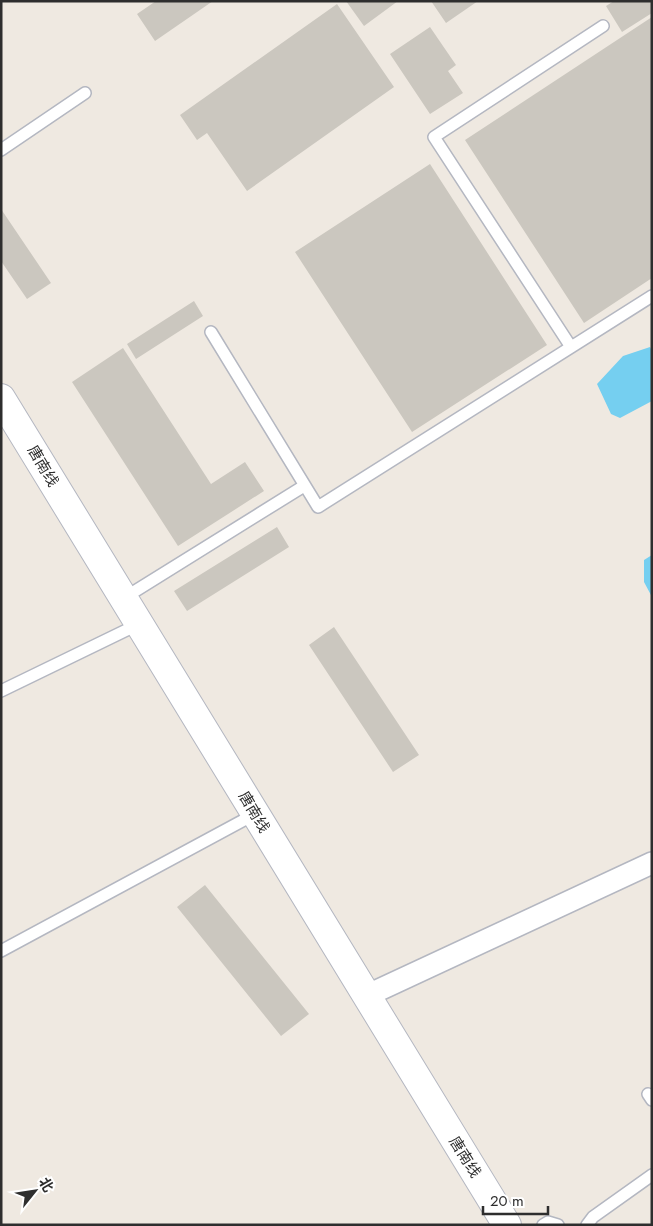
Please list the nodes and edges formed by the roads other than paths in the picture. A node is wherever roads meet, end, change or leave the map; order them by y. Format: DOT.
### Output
graph roads {
  1 [pos="603,26"];
  2 [pos="85,93"];
  3 [pos="1,150"];
  4 [pos="652,296"];
  5 [pos="210,332"];
  6 [pos="571,347"];
  7 [pos="1,398"];
  8 [pos="304,486"];
  9 [pos="124,598"];
  10 [pos="139,624"];
  11 [pos="1,690"];
  12 [pos="255,814"];
  13 [pos="652,863"];
  14 [pos="1,951"];
  15 [pos="366,996"];
  16 [pos="652,1174"];
  17 [pos="507,1225"];
  18 [pos="543,1225"];
  19 [pos="558,1225"];
  20 [pos="587,1225"];
  1 -- 6 [label="lane"];
  2 -- 3 [label="lane"];
  4 -- 6 [label="lane"];
  5 -- 8 [label="lane"];
  6 -- 8 [label="lane"];
  7 -- 9 [label="street, 唐南线"];
  8 -- 9 [label="lane"];
  9 -- 10 [label="street, 唐南线"];
  10 -- 11 [label="lane"];
  10 -- 12 [label="street, 唐南线"];
  12 -- 14 [label="lane"];
  12 -- 15 [label="street, 唐南线"];
  13 -- 15 [label="street"];
  15 -- 17 [label="street, 唐南线"];
  16 -- 20 [label="lane"];
  18 -- 19 [label="lane"];
}
